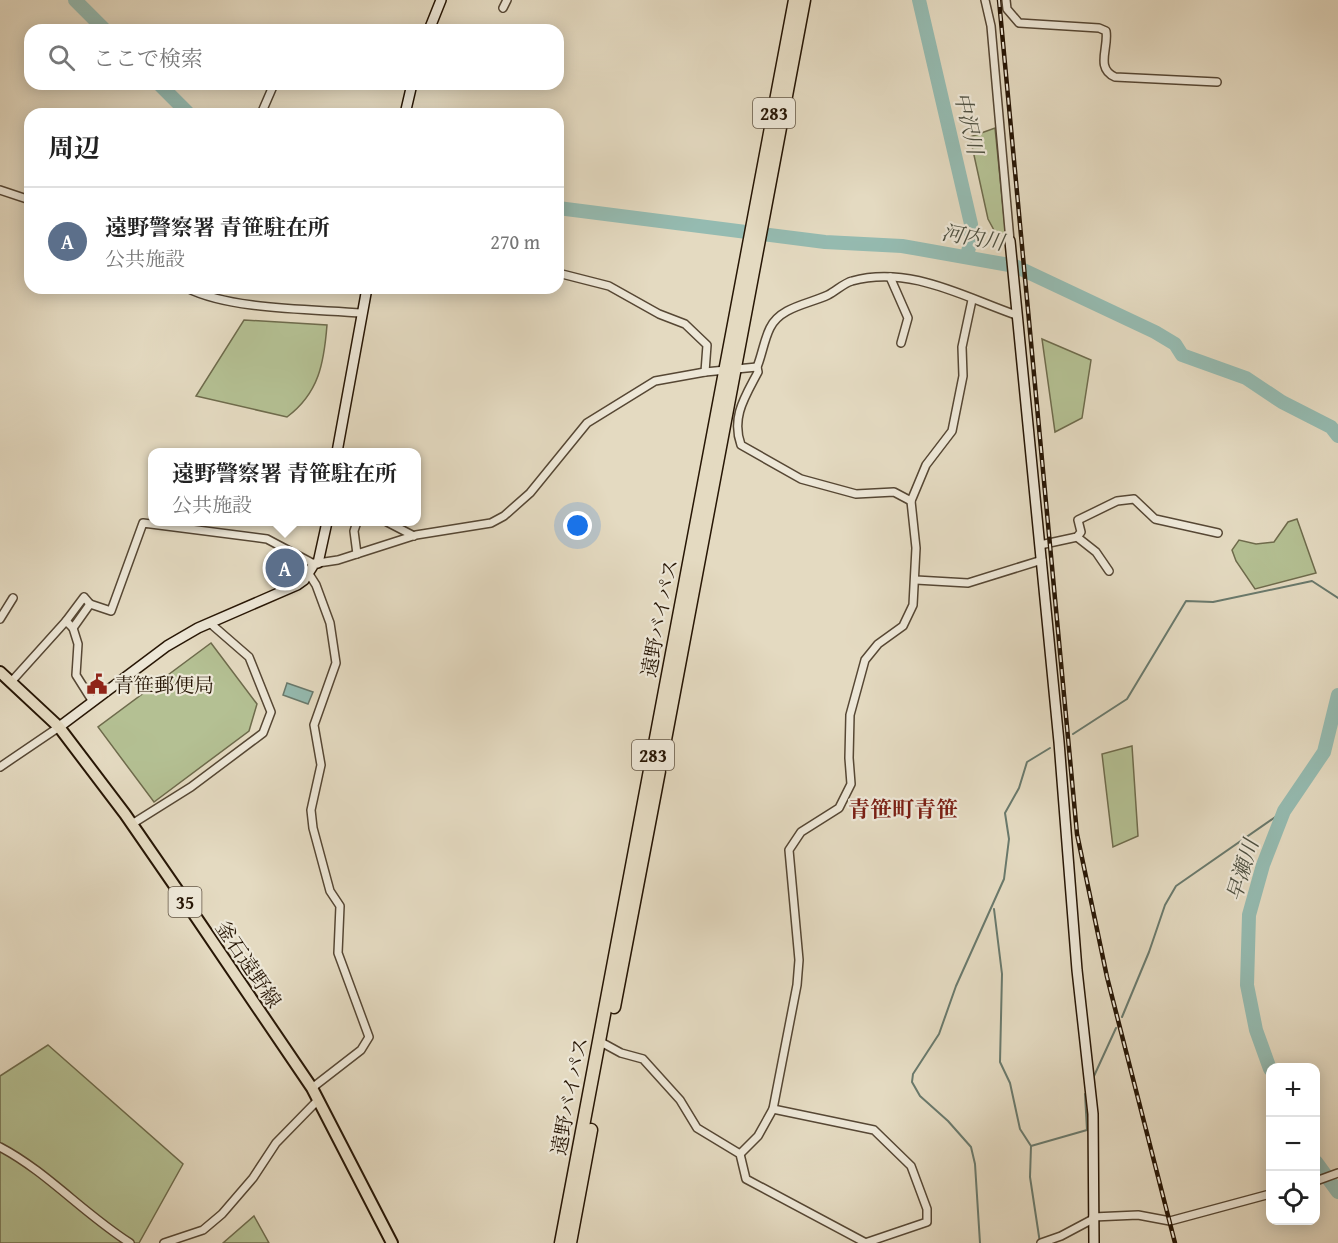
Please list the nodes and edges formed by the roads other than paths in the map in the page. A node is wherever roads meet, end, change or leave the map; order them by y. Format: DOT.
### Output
graph roads {
  1 [pos="441,0"];
  2 [pos="507,0"];
  3 [pos="795,0"];
  4 [pos="804,0"];
  5 [pos="986,0"];
  6 [pos="1006,0"];
  7 [pos="503,8"];
  8 [pos="431,24"];
  9 [pos="1217,82"];
  10 [pos="271,90"];
  11 [pos="411,90"];
  12 [pos="264,108"];
  13 [pos="406,108"];
  14 [pos="772,146"];
  15 [pos="0,190"];
  16 [pos="24,198"];
  17 [pos="1010,241"];
  18 [pos="564,275"];
  19 [pos="890,277"];
  20 [pos="200,294"];
  21 [pos="366,294"];
  22 [pos="972,300"];
  23 [pos="362,313"];
  24 [pos="1016,315"];
  25 [pos="901,343"];
  26 [pos="757,367"];
  27 [pos="730,371"];
  28 [pos="705,372"];
  29 [pos="338,448"];
  30 [pos="911,501"];
  31 [pos="148,525"];
  32 [pos="160,526"];
  33 [pos="326,526"];
  34 [pos="356,526"];
  35 [pos="395,526"];
  36 [pos="1218,533"];
  37 [pos="414,536"];
  38 [pos="1077,537"];
  39 [pos="1040,545"];
  40 [pos="357,554"];
  41 [pos="1042,561"];
  42 [pos="316,564"];
  43 [pos="1109,572"];
  44 [pos="309,574"];
  45 [pos="916,580"];
  46 [pos="13,598"];
  47 [pos="90,604"];
  48 [pos="0,619"];
  49 [pos="66,621"];
  50 [pos="211,624"];
  51 [pos="73,628"];
  52 [pos="0,672"];
  53 [pos="11,682"];
  54 [pos="93,702"];
  55 [pos="59,727"];
  56 [pos="0,768"];
  57 [pos="132,824"];
  58 [pos="603,1044"];
  59 [pos="312,1088"];
  60 [pos="318,1100"];
  61 [pos="773,1109"];
  62 [pos="0,1147"];
  63 [pos="740,1154"];
  64 [pos="1338,1173"];
  65 [pos="1320,1180"];
  66 [pos="1266,1195"];
  67 [pos="1093,1218"];
  68 [pos="130,1243"];
  69 [pos="164,1243"];
  70 [pos="392,1243"];
  71 [pos="561,1243"];
  72 [pos="570,1243"];
  73 [pos="866,1243"];
  74 [pos="1042,1243"];
  75 [pos="1094,1243"];
  1 -- 8 [label="street"];
  2 -- 7 [label="street"];
  3 -- 14 [label="highway, 遠野バイパス / 283"];
  4 -- 14 [label="highway, 遠野バイパス / 283"];
  5 -- 17 [label="street"];
  6 -- 9 [label="street"];
  10 -- 12 [label="street"];
  11 -- 13 [label="street"];
  14 -- 27 [label="highway, 遠野バイパス / 283"];
  15 -- 16 [label="street"];
  17 -- 24 [label="street"];
  18 -- 28 [label="street"];
  19 -- 22 [label="street"];
  19 -- 25 [label="street"];
  19 -- 26 [label="street"];
  20 -- 23 [label="street"];
  21 -- 23 [label="street"];
  22 -- 24 [label="street"];
  22 -- 30 [label="street"];
  23 -- 29 [label="street"];
  24 -- 39 [label="street"];
  26 -- 27 [label="street"];
  26 -- 30 [label="street"];
  27 -- 28 [label="street"];
  27 -- 58 [label="highway, 遠野バイパス / 283"];
  28 -- 37 [label="street"];
  30 -- 45 [label="street"];
  31 -- 47 [label="street"];
  32 -- 42 [label="street"];
  33 -- 42 [label="street"];
  34 -- 40 [label="street"];
  35 -- 37 [label="street"];
  36 -- 38 [label="street"];
  37 -- 40 [label="street"];
  38 -- 39 [label="street"];
  38 -- 43 [label="street"];
  39 -- 41 [label="street"];
  40 -- 42 [label="street"];
  41 -- 45 [label="street"];
  41 -- 67 [label="street"];
  42 -- 44 [label="street"];
  44 -- 50 [label="street"];
  44 -- 59 [label="street"];
  45 -- 61 [label="street"];
  46 -- 48 [label="street"];
  47 -- 49 [label="street"];
  47 -- 51 [label="street"];
  49 -- 51 [label="street"];
  49 -- 53 [label="street"];
  50 -- 54 [label="street"];
  50 -- 57 [label="street"];
  51 -- 54 [label="street"];
  52 -- 53 [label="main road, 釜石遠野線 / 35"];
  53 -- 55 [label="main road, 釜石遠野線 / 35"];
  54 -- 55 [label="street"];
  55 -- 56 [label="street"];
  55 -- 57 [label="main road, 釜石遠野線 / 35"];
  57 -- 59 [label="main road, 釜石遠野線 / 35"];
  58 -- 63 [label="street"];
  58 -- 71 [label="highway, 遠野バイパス / 283"];
  58 -- 72 [label="highway, 遠野バイパス / 283"];
  59 -- 60 [label="main road, 釜石遠野線 / 35"];
  60 -- 69 [label="street"];
  60 -- 70 [label="main road, 釜石遠野線 / 35"];
  61 -- 63 [label="street"];
  61 -- 73 [label="street"];
  62 -- 68 [label="street"];
  63 -- 73 [label="street"];
  64 -- 65 [label="street"];
  66 -- 67 [label="street"];
  67 -- 74 [label="street"];
  67 -- 75 [label="street"];
}
